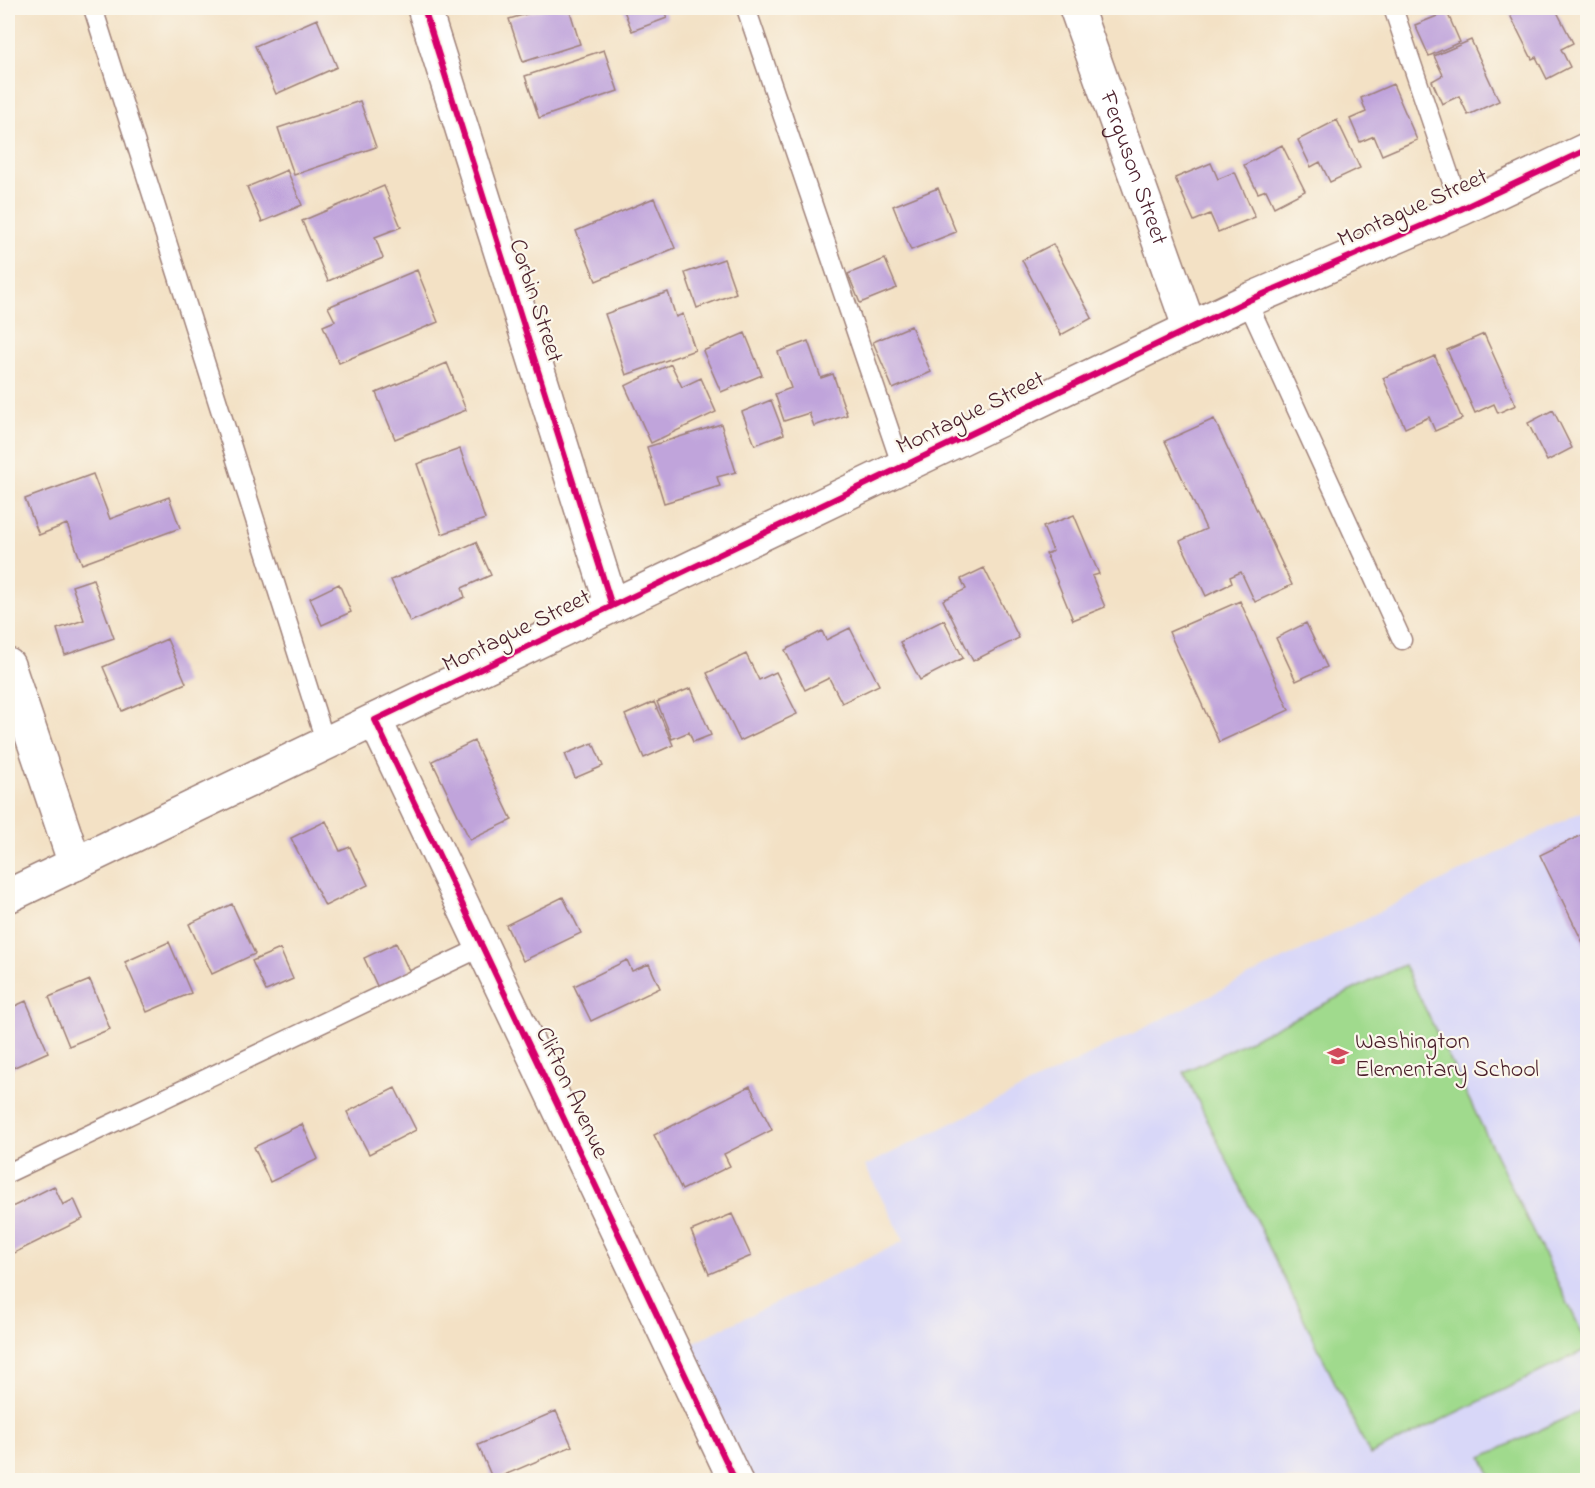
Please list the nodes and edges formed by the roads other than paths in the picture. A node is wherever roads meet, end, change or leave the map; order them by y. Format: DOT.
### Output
graph roads {
  1 [pos="93,8"];
  2 [pos="424,8"];
  3 [pos="746,8"];
  4 [pos="1076,8"];
  5 [pos="1393,8"];
  6 [pos="1587,149"];
  7 [pos="1461,208"];
  8 [pos="1247,301"];
  9 [pos="1190,329"];
  10 [pos="902,467"];
  11 [pos="612,606"];
  12 [pos="1402,640"];
  13 [pos="8,665"];
  14 [pos="375,720"];
  15 [pos="326,744"];
  16 [pos="75,864"];
  17 [pos="8,897"];
  18 [pos="482,947"];
  19 [pos="8,1173"];
  20 [pos="735,1480"];
  1 -- 15 [label="lane"];
  2 -- 11 [label="street, Corbin Street"];
  3 -- 10 [label="lane"];
  4 -- 9 [label="street, Ferguson Street"];
  5 -- 7 [label="lane"];
  6 -- 7 [label="street, Montague Street"];
  7 -- 8 [label="street, Montague Street"];
  8 -- 9 [label="street, Montague Street"];
  8 -- 12 [label="lane"];
  9 -- 10 [label="street, Montague Street"];
  10 -- 11 [label="street, Montague Street"];
  11 -- 14 [label="street, Montague Street"];
  13 -- 16 [label="street"];
  14 -- 15 [label="street, Montague Street"];
  14 -- 18 [label="street, Clifton Avenue"];
  15 -- 16 [label="street, Montague Street"];
  16 -- 17 [label="street, Montague Street"];
  18 -- 19 [label="lane"];
  18 -- 20 [label="street, Clifton Avenue"];
}
